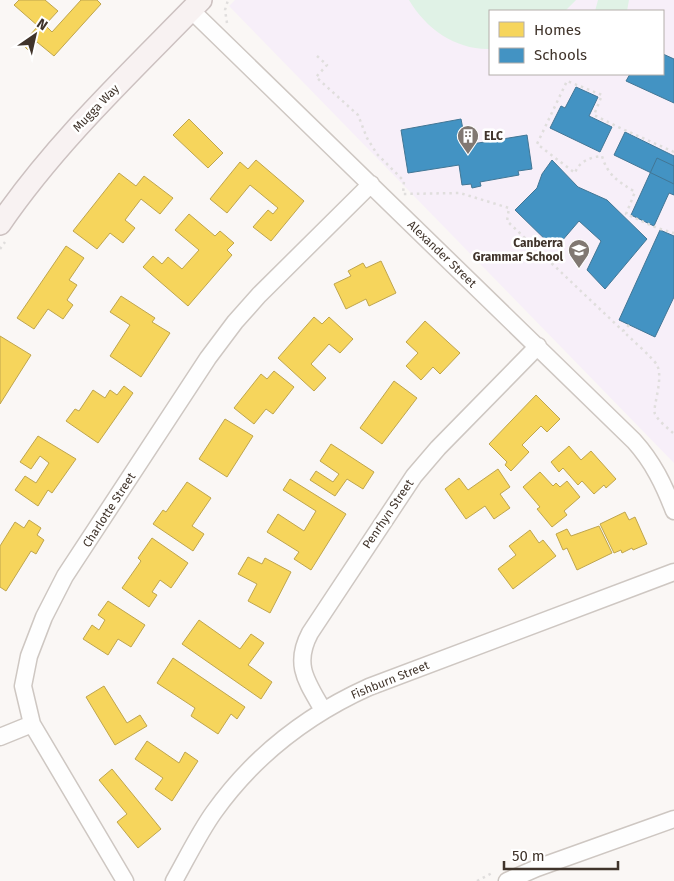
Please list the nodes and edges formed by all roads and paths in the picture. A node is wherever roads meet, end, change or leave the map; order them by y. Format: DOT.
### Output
graph roads {
  1 [pos="196,5"];
  2 [pos="317,56"];
  3 [pos="674,152"];
  4 [pos="370,184"];
  5 [pos="0,224"];
  6 [pos="674,233"];
  7 [pos="629,325"];
  8 [pos="624,331"];
  9 [pos="538,346"];
  10 [pos="674,434"];
  11 [pos="674,512"];
  12 [pos="674,572"];
  13 [pos="323,710"];
  14 [pos="32,724"];
  15 [pos="0,737"];
  16 [pos="674,819"];
  17 [pos="125,881"];
  18 [pos="174,881"];
  19 [pos="507,881"];
  1 -- 4 [label="street, Alexander Street"];
  1 -- 5 [label="main road, Mugga Way"];
  2 -- 8 [label="path"];
  3 -- 6 [label="path"];
  4 -- 9 [label="street, Alexander Street"];
  4 -- 14 [label="street, Charlotte Street"];
  7 -- 8 [label="path"];
  8 -- 10 [label="path"];
  9 -- 11 [label="street, Alexander Street"];
  9 -- 13 [label="street, Penrhyn Street"];
  12 -- 13 [label="street, Fishburn Street"];
  13 -- 18 [label="street, Fishburn Street"];
  14 -- 15 [label="street"];
  14 -- 17 [label="street, Charlotte Street"];
  16 -- 19 [label="street"];
}
